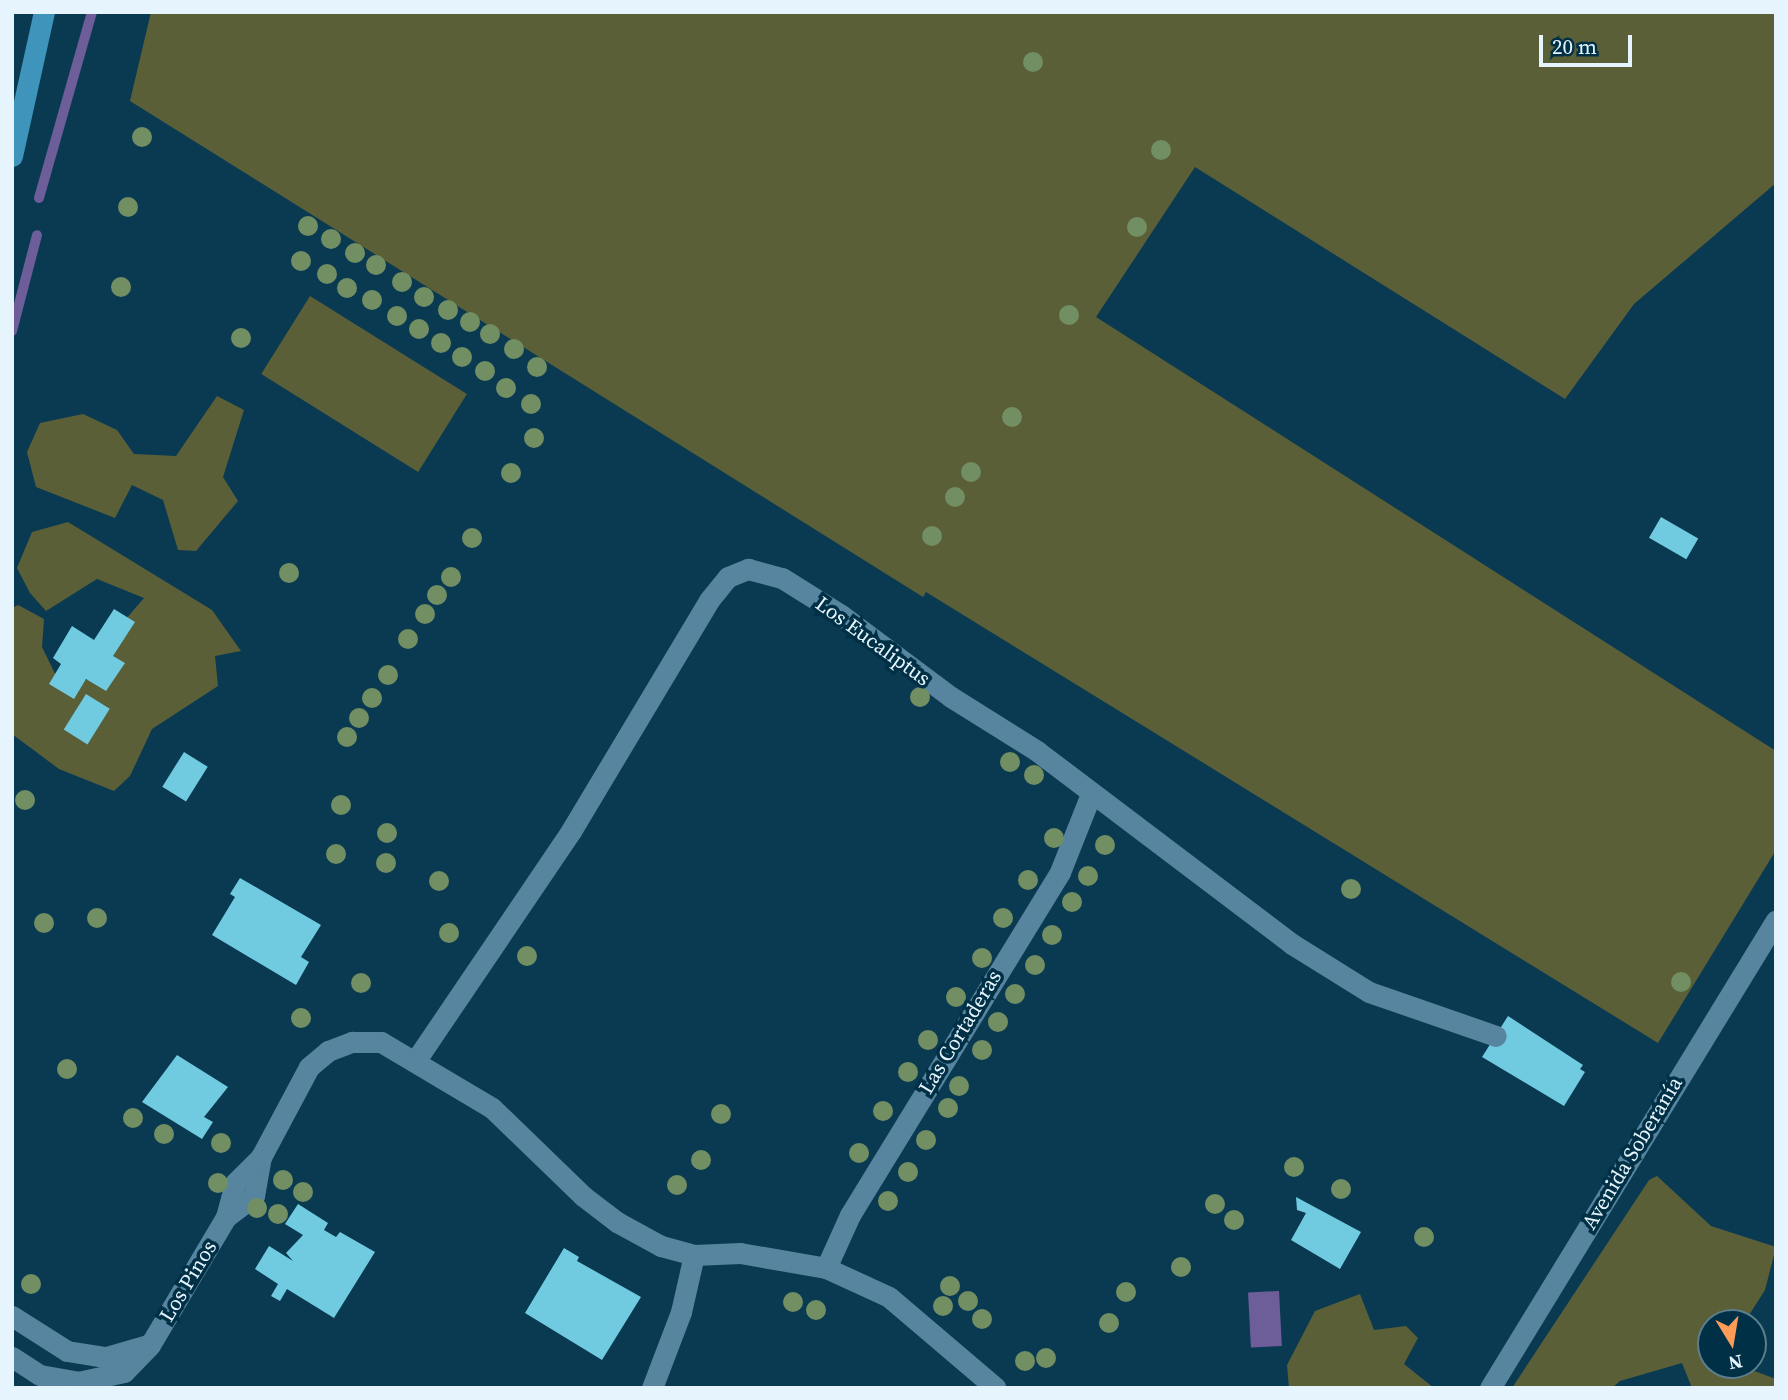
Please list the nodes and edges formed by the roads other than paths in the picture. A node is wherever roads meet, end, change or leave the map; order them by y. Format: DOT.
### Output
graph roads {
  1 [pos="44,12"];
  2 [pos="12,156"];
  3 [pos="1090,794"];
  4 [pos="1776,920"];
  5 [pos="1496,1036"];
  6 [pos="416,1060"];
  7 [pos="694,1255"];
  8 [pos="826,1268"];
  9 [pos="12,1315"];
  10 [pos="150,1345"];
  11 [pos="12,1357"];
  12 [pos="652,1388"];
  13 [pos="996,1388"];
  14 [pos="1490,1388"];
  1 -- 2 [label="main road"];
  3 -- 5 [label="street, Los Eucaliptus"];
  3 -- 6 [label="street, Los Eucaliptus"];
  3 -- 8 [label="street, Las Cortaderas"];
  4 -- 14 [label="street, Avenida Soberanía"];
  6 -- 7 [label="street"];
  6 -- 10 [label="street, Los Pinos"];
  7 -- 8 [label="street"];
  7 -- 12 [label="street"];
  8 -- 13 [label="street"];
  9 -- 10 [label="street"];
  10 -- 11 [label="street, Los Pinos"];
}
